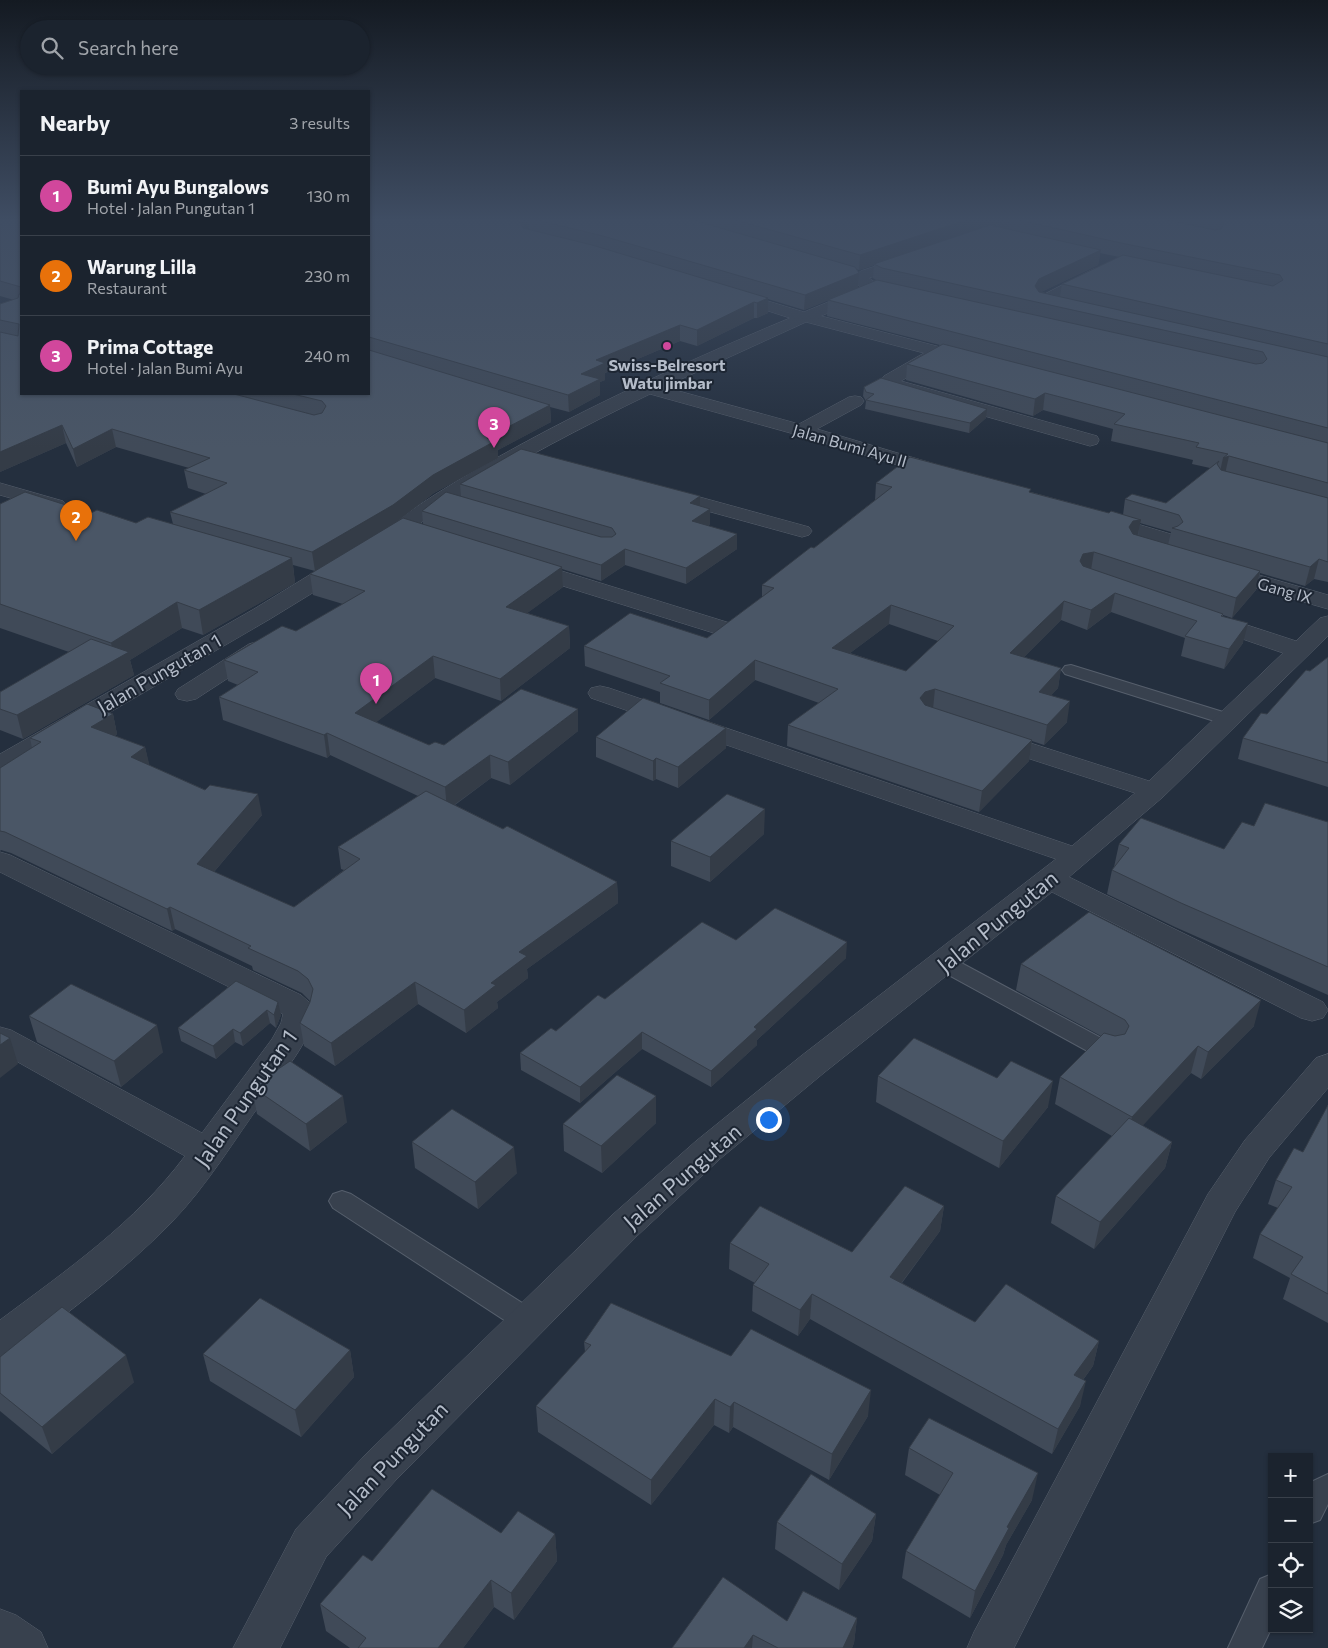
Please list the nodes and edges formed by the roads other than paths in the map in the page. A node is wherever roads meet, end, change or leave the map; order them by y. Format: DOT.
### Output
graph roads {
  1 [pos="733,295"];
  2 [pos="839,295"];
  3 [pos="1054,295"];
  4 [pos="1086,313"];
  5 [pos="805,316"];
  6 [pos="939,352"];
  7 [pos="986,364"];
  8 [pos="646,388"];
  9 [pos="855,401"];
  10 [pos="552,414"];
  11 [pos="580,422"];
  12 [pos="801,430"];
  13 [pos="1090,440"];
  14 [pos="525,452"];
  15 [pos="552,460"];
  16 [pos="961,478"];
  17 [pos="644,488"];
  18 [pos="0,489"];
  19 [pos="442,499"];
  20 [pos="464,505"];
  21 [pos="77,511"];
  22 [pos="1083,514"];
  23 [pos="802,531"];
  24 [pos="1097,535"];
  25 [pos="507,561"];
  26 [pos="1199,564"];
  27 [pos="288,572"];
  28 [pos="317,580"];
  29 [pos="1328,602"];
  30 [pos="262,614"];
  31 [pos="1191,614"];
  32 [pos="1328,623"];
  33 [pos="725,629"];
  34 [pos="1301,651"];
  35 [pos="1071,670"];
  36 [pos="600,693"];
  37 [pos="187,694"];
  38 [pos="1230,720"];
  39 [pos="969,731"];
  40 [pos="0,765"];
  41 [pos="1154,791"];
  42 [pos="1076,857"];
  43 [pos="0,861"];
  44 [pos="1050,879"];
  45 [pos="944,964"];
  46 [pos="1312,1010"];
  47 [pos="0,1038"];
  48 [pos="1110,1053"];
  49 [pos="1328,1066"];
  50 [pos="207,1152"];
  51 [pos="342,1201"];
  52 [pos="528,1321"];
  53 [pos="0,1342"];
  54 [pos="1328,1488"];
  55 [pos="1313,1501"];
  56 [pos="1268,1599"];
  57 [pos="0,1631"];
  58 [pos="25,1648"];
  59 [pos="256,1648"];
  60 [pos="990,1648"];
  61 [pos="1245,1648"];
  1 -- 5 [label="street"];
  2 -- 5 [label="street, Jalan Pungutan 1"];
  3 -- 4 [label="street"];
  5 -- 6 [label="street"];
  5 -- 8 [label="street, Jalan Pungutan 1"];
  6 -- 7 [label="street"];
  6 -- 13 [label="street"];
  8 -- 11 [label="street, Jalan Pungutan 1"];
  8 -- 12 [label="street, Jalan Bumi Ayu II"];
  9 -- 12 [label="street"];
  10 -- 11 [label="street"];
  11 -- 14 [label="street, Jalan Pungutan 1"];
  12 -- 16 [label="street, Jalan Bumi Ayu II"];
  14 -- 15 [label="street"];
  14 -- 19 [label="street, Jalan Pungutan 1"];
  17 -- 23 [label="street"];
  18 -- 21 [label="street"];
  19 -- 20 [label="lane"];
  19 -- 28 [label="street, Jalan Pungutan 1"];
  22 -- 24 [label="street"];
  25 -- 33 [label="street"];
  26 -- 29 [label="street, Gang IX"];
  27 -- 28 [label="street"];
  28 -- 30 [label="street, Jalan Pungutan 1"];
  30 -- 37 [label="street"];
  30 -- 40 [label="street, Jalan Pungutan 1"];
  31 -- 34 [label="street"];
  32 -- 34 [label="street, Jalan Pungutan"];
  34 -- 38 [label="street, Jalan Pungutan"];
  35 -- 38 [label="lane"];
  36 -- 42 [label="street"];
  38 -- 41 [label="street, Jalan Pungutan"];
  39 -- 41 [label="street"];
  41 -- 42 [label="street, Jalan Pungutan"];
  42 -- 44 [label="street, Jalan Pungutan"];
  43 -- 50 [label="street, Jalan Pungutan 1"];
  44 -- 45 [label="street, Jalan Pungutan"];
  44 -- 46 [label="street"];
  45 -- 48 [label="lane"];
  45 -- 52 [label="street, Jalan Pungutan"];
  47 -- 50 [label="street"];
  49 -- 60 [label="street"];
  50 -- 53 [label="street, Jalan Pungutan 1"];
  51 -- 52 [label="lane"];
  52 -- 59 [label="street, Jalan Pungutan"];
  54 -- 55 [label="lane"];
  56 -- 61 [label="lane"];
  57 -- 58 [label="street"];
}
